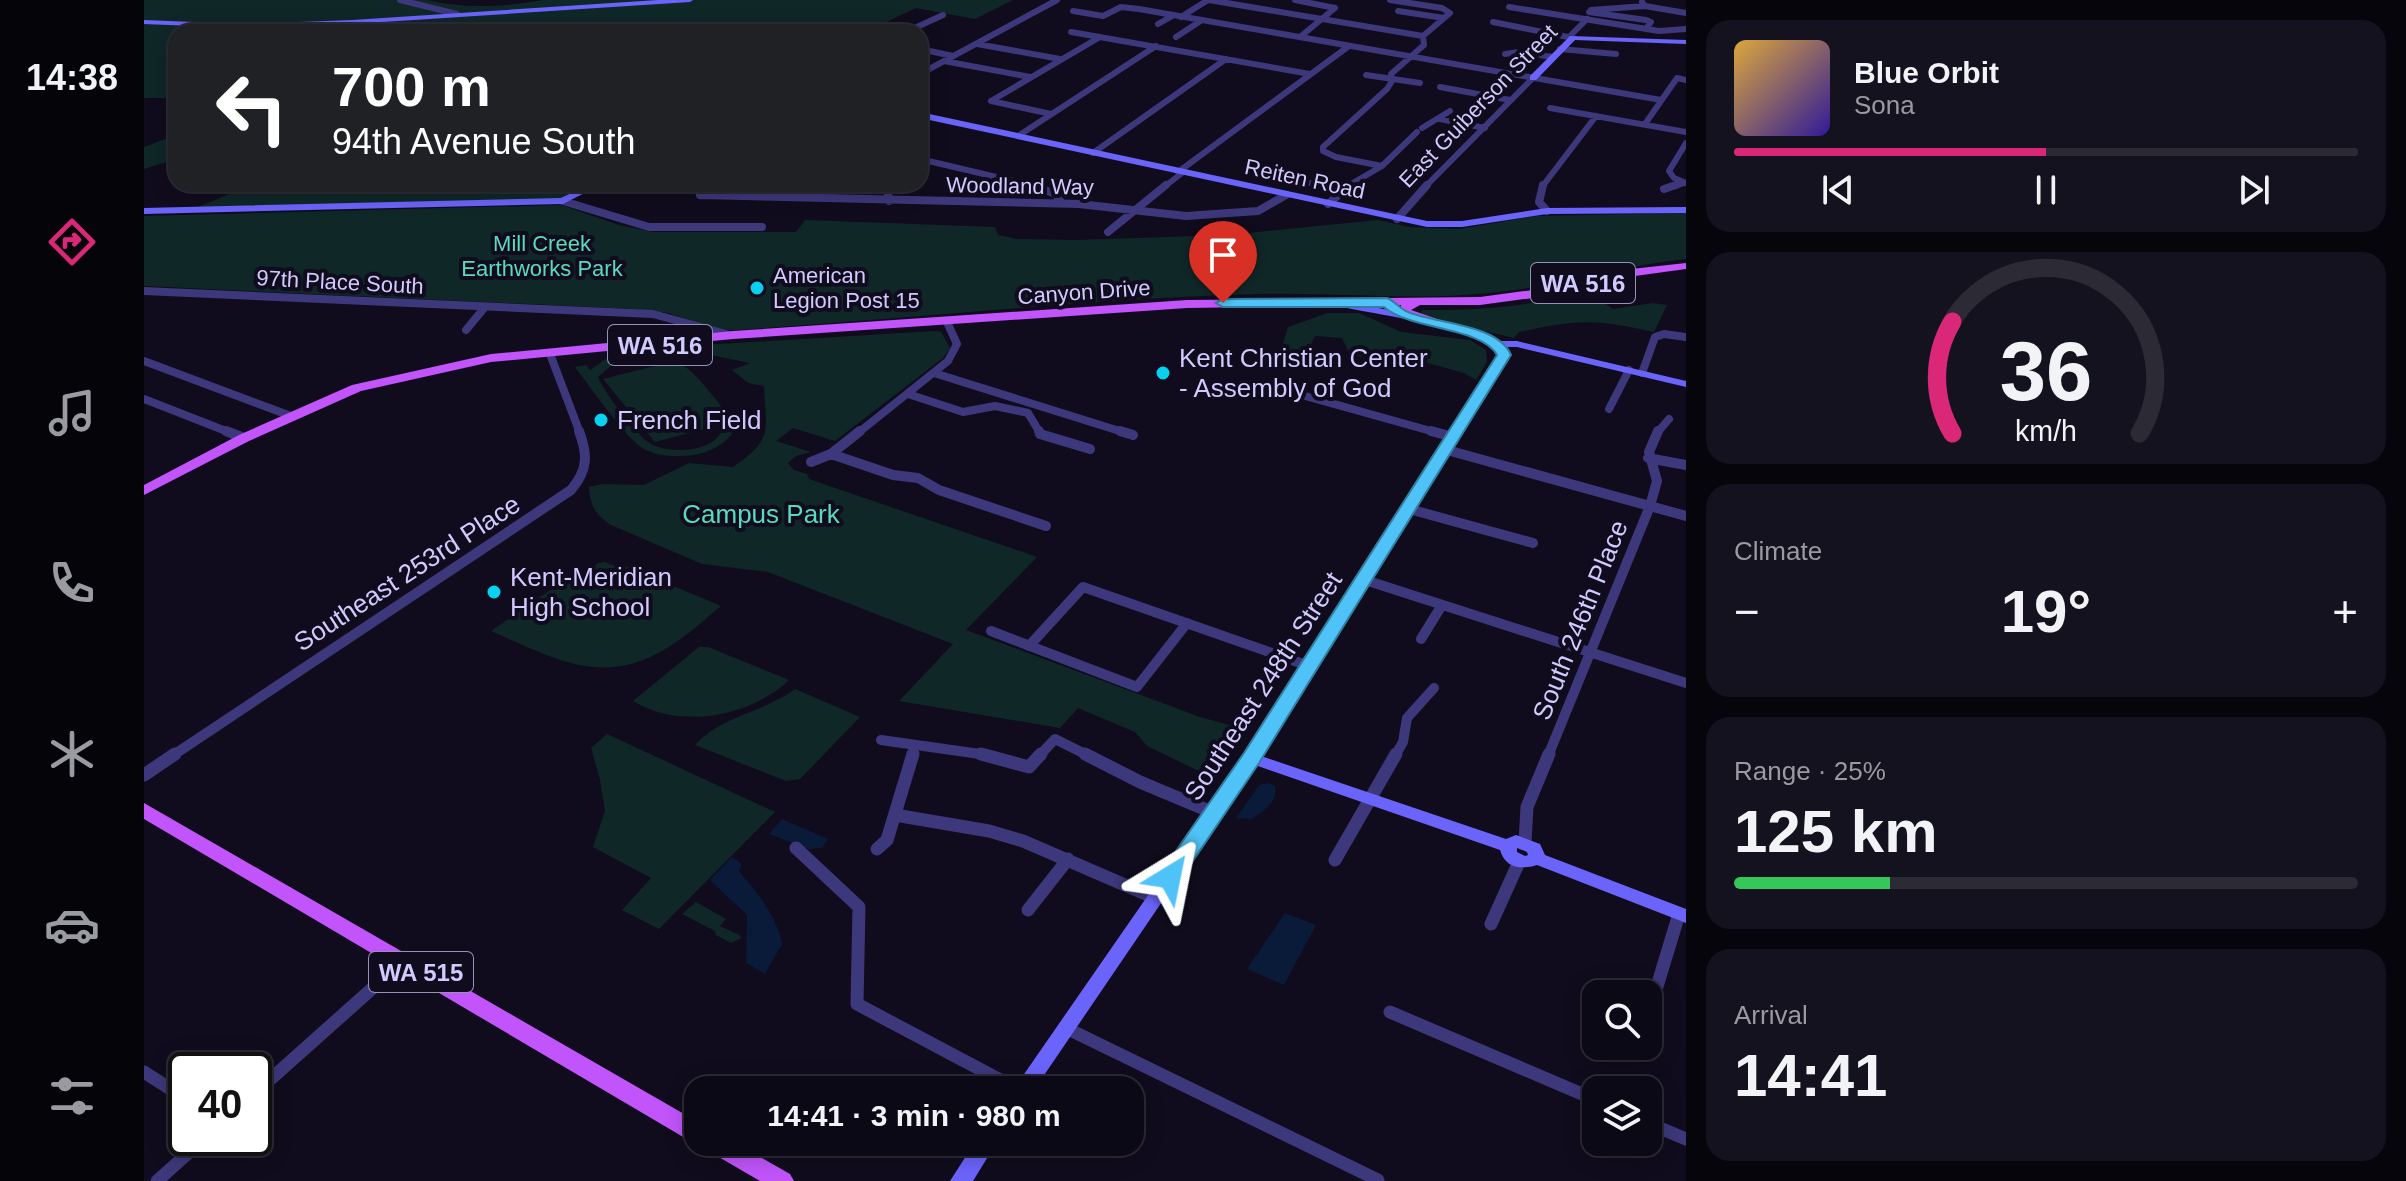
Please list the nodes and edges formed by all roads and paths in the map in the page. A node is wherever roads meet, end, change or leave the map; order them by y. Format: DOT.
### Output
graph roads {
  1 [pos="400,0"];
  2 [pos="690,0"];
  3 [pos="1057,0"];
  4 [pos="1208,0"];
  5 [pos="1295,0"];
  6 [pos="1390,0"];
  7 [pos="1407,1"];
  8 [pos="1643,3"];
  9 [pos="1147,5"];
  10 [pos="1541,6"];
  11 [pos="1509,7"];
  12 [pos="1139,9"];
  13 [pos="1073,11"];
  14 [pos="1398,11"];
  15 [pos="1589,12"];
  16 [pos="1686,13"];
  17 [pos="457,14"];
  18 [pos="943,15"];
  19 [pos="1177,16"];
  20 [pos="1563,16"];
  21 [pos="1444,18"];
  22 [pos="1322,19"];
  23 [pos="1584,19"];
  24 [pos="1202,20"];
  25 [pos="144,22"];
  26 [pos="1493,22"];
  27 [pos="200,24"];
  28 [pos="304,24"];
  29 [pos="923,24"];
  30 [pos="1158,24"];
  31 [pos="1646,29"];
  32 [pos="1686,29"];
  33 [pos="1071,32"];
  34 [pos="1100,36"];
  35 [pos="1423,36"];
  36 [pos="1176,37"];
  37 [pos="1300,37"];
  38 [pos="1573,38"];
  39 [pos="1686,42"];
  40 [pos="977,44"];
  41 [pos="1156,46"];
  42 [pos="1349,46"];
  43 [pos="1560,49"];
  44 [pos="928,51"];
  45 [pos="1505,54"];
  46 [pos="1616,54"];
  47 [pos="953,56"];
  48 [pos="1414,56"];
  49 [pos="1553,57"];
  50 [pos="1060,59"];
  51 [pos="1226,59"];
  52 [pos="944,61"];
  53 [pos="928,70"];
  54 [pos="1310,74"];
  55 [pos="1366,75"];
  56 [pos="1030,77"];
  57 [pos="1391,78"];
  58 [pos="1533,78"];
  59 [pos="1686,80"];
  60 [pos="1420,83"];
  61 [pos="1440,87"];
  62 [pos="1510,100"];
  63 [pos="1661,100"];
  64 [pos="1550,108"];
  65 [pos="1450,111"];
  66 [pos="1051,114"];
  67 [pos="1596,116"];
  68 [pos="928,117"];
  69 [pos="1440,119"];
  70 [pos="1645,124"];
  71 [pos="1485,128"];
  72 [pos="1686,132"];
  73 [pos="1018,136"];
  74 [pos="1686,143"];
  75 [pos="1093,153"];
  76 [pos="928,161"];
  77 [pos="1382,166"];
  78 [pos="1180,172"];
  79 [pos="1266,174"];
  80 [pos="1685,183"];
  81 [pos="1664,189"];
  82 [pos="1342,190"];
  83 [pos="581,192"];
  84 [pos="704,192"];
  85 [pos="887,192"];
  86 [pos="1286,195"];
  87 [pos="563,201"];
  88 [pos="889,201"];
  89 [pos="1061,203"];
  90 [pos="1328,204"];
  91 [pos="1136,209"];
  92 [pos="1686,210"];
  93 [pos="144,211"];
  94 [pos="1547,211"];
  95 [pos="1397,219"];
  96 [pos="762,227"];
  97 [pos="1108,232"];
  98 [pos="1686,266"];
  99 [pos="144,291"];
  100 [pos="1332,302"];
  101 [pos="1387,303"];
  102 [pos="1415,303"];
  103 [pos="485,307"];
  104 [pos="677,320"];
  105 [pos="1424,321"];
  106 [pos="947,322"];
  107 [pos="1439,324"];
  108 [pos="466,330"];
  109 [pos="770,334"];
  110 [pos="733,335"];
  111 [pos="1686,337"];
  112 [pos="680,340"];
  113 [pos="1497,344"];
  114 [pos="550,352"];
  115 [pos="144,361"];
  116 [pos="1635,371"];
  117 [pos="934,373"];
  118 [pos="1686,384"];
  119 [pos="1270,386"];
  120 [pos="908,394"];
  121 [pos="144,399"];
  122 [pos="1609,409"];
  123 [pos="291,416"];
  124 [pos="1669,419"];
  125 [pos="1133,435"];
  126 [pos="1453,437"];
  127 [pos="244,438"];
  128 [pos="1090,449"];
  129 [pos="1447,450"];
  130 [pos="831,454"];
  131 [pos="1648,458"];
  132 [pos="811,462"];
  133 [pos="1686,465"];
  134 [pos="144,491"];
  135 [pos="1650,506"];
  136 [pos="1409,509"];
  137 [pos="1686,516"];
  138 [pos="1046,526"];
  139 [pos="1533,543"];
  140 [pos="1365,580"];
  141 [pos="1442,605"];
  142 [pos="1187,623"];
  143 [pos="991,631"];
  144 [pos="1421,639"];
  145 [pos="1029,646"];
  146 [pos="1591,652"];
  147 [pos="1309,666"];
  148 [pos="1686,683"];
  149 [pos="1434,688"];
  150 [pos="881,740"];
  151 [pos="915,746"];
  152 [pos="1252,758"];
  153 [pos="144,775"];
  154 [pos="1370,800"];
  155 [pos="145,813"];
  156 [pos="1214,813"];
  157 [pos="895,815"];
  158 [pos="1525,842"];
  159 [pos="1507,846"];
  160 [pos="796,848"];
  161 [pos="877,849"];
  162 [pos="1068,859"];
  163 [pos="1538,859"];
  164 [pos="1335,860"];
  165 [pos="1519,862"];
  166 [pos="1155,898"];
  167 [pos="1028,910"];
  168 [pos="1683,915"];
  169 [pos="1491,924"];
  170 [pos="403,961"];
  171 [pos="1660,980"];
  172 [pos="1390,1012"];
  173 [pos="1066,1028"];
  174 [pos="144,1072"];
  175 [pos="994,1076"];
  176 [pos="1031,1076"];
  177 [pos="272,1078"];
  178 [pos="168,1087"];
  179 [pos="1582,1094"];
  180 [pos="684,1126"];
  181 [pos="1662,1129"];
  182 [pos="1686,1139"];
  183 [pos="185,1156"];
  184 [pos="738,1156"];
  185 [pos="978,1156"];
  186 [pos="1378,1180"];
  187 [pos="157,1181"];
  188 [pos="782,1181"];
  189 [pos="961,1181"];
  1 -- 17 [label="street"];
  2 -- 17 [label="street"];
  3 -- 40 [label="street"];
  4 -- 19 [label="street"];
  4 -- 22 [label="street"];
  5 -- 22 [label="street"];
  6 -- 7 [label="street"];
  7 -- 21 [label="street"];
  8 -- 15 [label="street"];
  8 -- 16 [label="street"];
  9 -- 12 [label="street"];
  10 -- 20 [label="street"];
  11 -- 20 [label="street"];
  12 -- 13 [label="street"];
  12 -- 19 [label="street"];
  14 -- 21 [label="street"];
  15 -- 23 [label="street, East Guiberson Street"];
  15 -- 31 [label="street"];
  17 -- 28 [label="street"];
  18 -- 29 [label="street"];
  19 -- 24 [label="street"];
  19 -- 30 [label="street"];
  20 -- 23 [label="street"];
  21 -- 35 [label="street"];
  22 -- 35 [label="street"];
  22 -- 37 [label="street"];
  23 -- 31 [label="street"];
  23 -- 38 [label="street, East Guiberson Street"];
  24 -- 36 [label="street"];
  24 -- 37 [label="street"];
  25 -- 27 [label="street"];
  26 -- 38 [label="street"];
  31 -- 32 [label="street"];
  33 -- 34 [label="street"];
  34 -- 41 [label="street"];
  34 -- 50 [label="street"];
  35 -- 48 [label="street"];
  37 -- 42 [label="street"];
  38 -- 39 [label="street"];
  38 -- 43 [label="street, East Guiberson Street"];
  40 -- 47 [label="street"];
  40 -- 50 [label="street"];
  41 -- 51 [label="street"];
  41 -- 66 [label="street"];
  42 -- 48 [label="street"];
  42 -- 54 [label="street"];
  43 -- 46 [label="street"];
  43 -- 49 [label="street, East Guiberson Street"];
  44 -- 47 [label="street"];
  45 -- 49 [label="street"];
  47 -- 52 [label="street"];
  48 -- 57 [label="street"];
  48 -- 58 [label="street"];
  49 -- 58 [label="street, East Guiberson Street"];
  50 -- 56 [label="street"];
  51 -- 54 [label="street"];
  51 -- 75 [label="street"];
  52 -- 53 [label="street"];
  52 -- 56 [label="street"];
  54 -- 78 [label="street"];
  55 -- 57 [label="street"];
  56 -- 66 [label="street"];
  57 -- 60 [label="street"];
  57 -- 77 [label="street"];
  58 -- 62 [label="street, East Guiberson Street"];
  58 -- 63 [label="street"];
  59 -- 63 [label="street"];
  61 -- 62 [label="street"];
  62 -- 71 [label="street, East Guiberson Street"];
  63 -- 70 [label="street"];
  64 -- 67 [label="street"];
  65 -- 69 [label="street"];
  66 -- 73 [label="street"];
  67 -- 70 [label="street"];
  67 -- 94 [label="street"];
  68 -- 73 [label="street, Reiten Road"];
  69 -- 71 [label="street"];
  69 -- 77 [label="street"];
  70 -- 72 [label="street"];
  71 -- 95 [label="street, East Guiberson Street"];
  73 -- 75 [label="street, Reiten Road"];
  74 -- 80 [label="street"];
  75 -- 78 [label="street, Reiten Road"];
  76 -- 89 [label="street"];
  77 -- 82 [label="street"];
  78 -- 86 [label="street, Reiten Road"];
  78 -- 91 [label="street"];
  79 -- 82 [label="street"];
  80 -- 81 [label="street"];
  82 -- 90 [label="street"];
  83 -- 87 [label="street"];
  84 -- 88 [label="street, Woodland Way"];
  85 -- 88 [label="street"];
  86 -- 90 [label="street, Reiten Road"];
  86 -- 91 [label="street, Woodland Way"];
  87 -- 93 [label="street"];
  87 -- 96 [label="street"];
  88 -- 89 [label="street, Woodland Way"];
  89 -- 91 [label="street, Woodland Way"];
  90 -- 95 [label="street, Reiten Road"];
  91 -- 97 [label="street"];
  92 -- 94 [label="street, Reiten Road"];
  94 -- 95 [label="street, Reiten Road"];
  98 -- 102 [label="main road, Canyon Drive / WA 516"];
  99 -- 103 [label="street, 97th Place South"];
  100 -- 101 [label="main road, Canyon Drive / WA 516"];
  100 -- 105 [label="street"];
  100 -- 106 [label="main road, Canyon Drive / WA 516"];
  101 -- 102 [label="main road, Canyon Drive / WA 516"];
  101 -- 105 [label="street"];
  102 -- 107 [label="main road"];
  103 -- 104 [label="street, 97th Place South"];
  103 -- 108 [label="street"];
  104 -- 110 [label="street, 97th Place South"];
  104 -- 112 [label="street"];
  105 -- 107 [label="street"];
  106 -- 109 [label="main road, Canyon Drive / WA 516"];
  106 -- 117 [label="street"];
  107 -- 113 [label="street"];
  109 -- 110 [label="main road, Canyon Drive / WA 516"];
  109 -- 114 [label="main road, Canyon Drive / WA 516"];
  110 -- 112 [label="main road, Canyon Drive / WA 516"];
  111 -- 116 [label="street"];
  112 -- 114 [label="main road, Canyon Drive / WA 516"];
  113 -- 116 [label="street"];
  113 -- 126 [label="street, Southeast 248th Street"];
  114 -- 123 [label="main road, WA 516"];
  114 -- 153 [label="street, Southeast 253rd Place"];
  115 -- 123 [label="street"];
  116 -- 118 [label="street"];
  116 -- 122 [label="street"];
  117 -- 120 [label="street"];
  117 -- 125 [label="street"];
  119 -- 126 [label="street"];
  120 -- 128 [label="street"];
  120 -- 130 [label="street"];
  121 -- 127 [label="street"];
  123 -- 127 [label="main road, WA 516"];
  124 -- 131 [label="street"];
  126 -- 129 [label="street, Southeast 248th Street"];
  127 -- 134 [label="main road, WA 516"];
  129 -- 135 [label="street"];
  129 -- 136 [label="street, Southeast 248th Street"];
  130 -- 132 [label="street"];
  130 -- 138 [label="street"];
  131 -- 133 [label="street"];
  131 -- 135 [label="street, South 246th Place"];
  135 -- 137 [label="street"];
  135 -- 146 [label="street, South 246th Place"];
  136 -- 139 [label="street"];
  136 -- 140 [label="street, Southeast 248th Street"];
  140 -- 141 [label="street"];
  140 -- 147 [label="street, Southeast 248th Street"];
  141 -- 144 [label="street"];
  141 -- 146 [label="street"];
  142 -- 145 [label="street"];
  142 -- 145 [label="street"];
  142 -- 147 [label="street"];
  143 -- 145 [label="street"];
  146 -- 148 [label="street"];
  146 -- 158 [label="street, South 246th Place"];
  147 -- 152 [label="street, Southeast 248th Street"];
  149 -- 154 [label="street"];
  150 -- 151 [label="street"];
  151 -- 156 [label="street"];
  151 -- 157 [label="street"];
  152 -- 154 [label="street"];
  152 -- 156 [label="street, Southeast 248th Street"];
  154 -- 159 [label="street"];
  154 -- 164 [label="street"];
  155 -- 170 [label="main road, WA 515"];
  156 -- 166 [label="street, Southeast 248th Street"];
  157 -- 161 [label="street"];
  157 -- 162 [label="street"];
  158 -- 159 [label="street"];
  158 -- 163 [label="street"];
  159 -- 165 [label="street"];
  160 -- 175 [label="street"];
  162 -- 166 [label="street"];
  162 -- 167 [label="street"];
  163 -- 165 [label="street"];
  163 -- 168 [label="street"];
  165 -- 169 [label="street"];
  166 -- 173 [label="street, Southeast 248th Street"];
  168 -- 171 [label="street"];
  170 -- 177 [label="street"];
  170 -- 180 [label="main road, WA 515"];
  172 -- 179 [label="street"];
  173 -- 176 [label="street, Southeast 248th Street"];
  173 -- 186 [label="street"];
  174 -- 178 [label="street"];
  181 -- 182 [label="street"];
  183 -- 187 [label="street"];
  184 -- 188 [label="main road"];
  185 -- 189 [label="street"];
}
